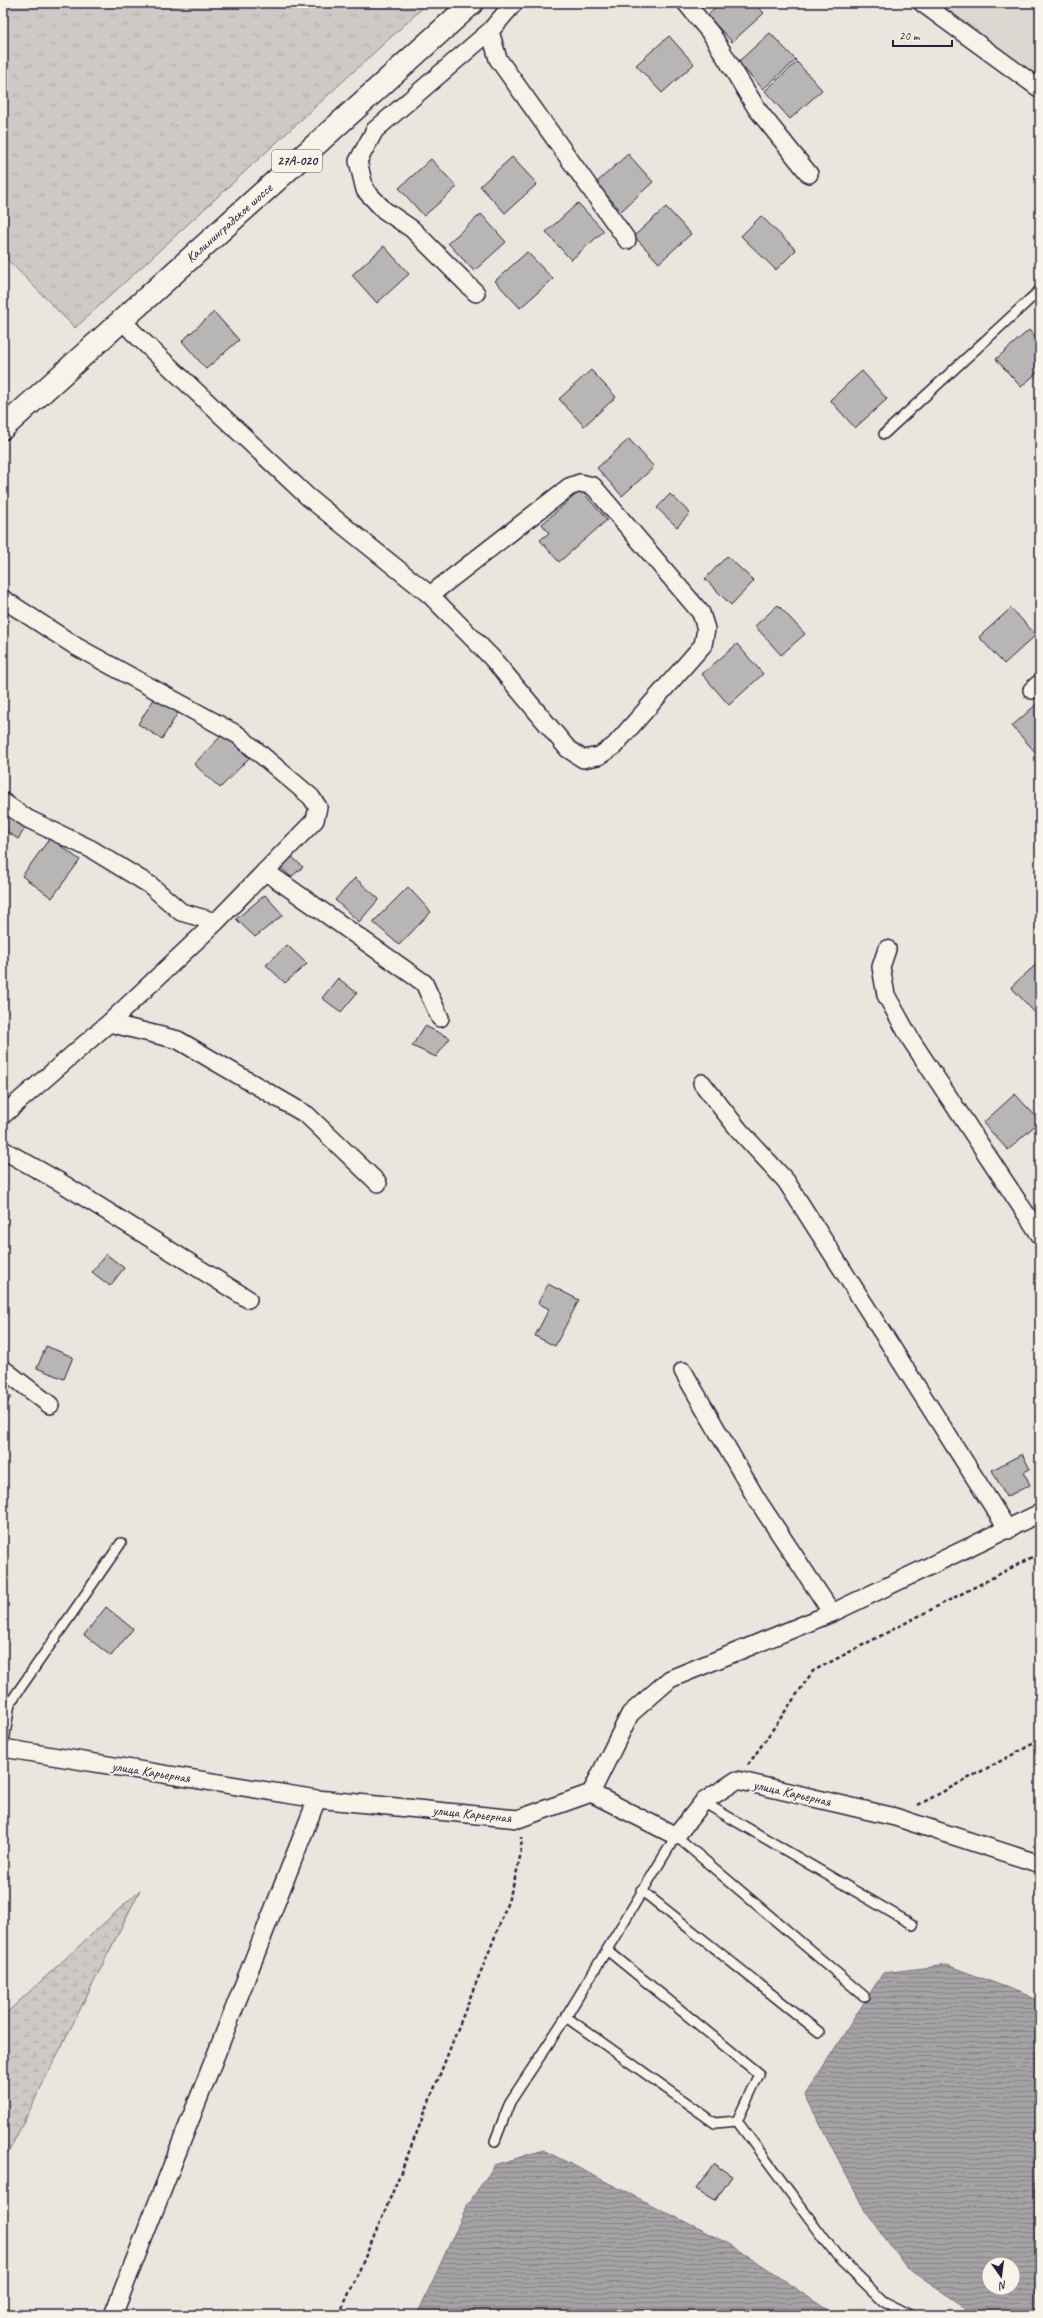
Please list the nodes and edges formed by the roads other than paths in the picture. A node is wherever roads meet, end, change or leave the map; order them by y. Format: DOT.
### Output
graph roads {
  1 [pos="472,3"];
  2 [pos="514,3"];
  3 [pos="686,3"];
  4 [pos="922,3"];
  5 [pos="490,30"];
  6 [pos="1040,89"];
  7 [pos="809,174"];
  8 [pos="627,240"];
  9 [pos="1040,290"];
  10 [pos="476,293"];
  11 [pos="122,320"];
  12 [pos="3,428"];
  13 [pos="884,434"];
  14 [pos="430,595"];
  15 [pos="3,599"];
  16 [pos="3,802"];
  17 [pos="265,871"];
  18 [pos="216,922"];
  19 [pos="887,949"];
  20 [pos="440,1018"];
  21 [pos="110,1023"];
  22 [pos="702,1083"];
  23 [pos="3,1115"];
  24 [pos="3,1150"];
  25 [pos="378,1183"];
  26 [pos="1040,1235"];
  27 [pos="248,1299"];
  28 [pos="3,1369"];
  29 [pos="683,1371"];
  30 [pos="50,1405"];
  31 [pos="1040,1512"];
  32 [pos="1008,1530"];
  33 [pos="121,1543"];
  34 [pos="832,1613"];
  35 [pos="3,1748"];
  36 [pos="591,1794"];
  37 [pos="317,1799"];
  38 [pos="703,1802"];
  39 [pos="676,1836"];
  40 [pos="1040,1864"];
  41 [pos="641,1890"];
  42 [pos="913,1925"];
  43 [pos="607,1950"];
  44 [pos="864,1996"];
  45 [pos="566,2017"];
  46 [pos="819,2032"];
  47 [pos="737,2121"];
  48 [pos="495,2141"];
  49 [pos="113,2315"];
  50 [pos="911,2315"];
  1 -- 11 [label="main road, Калининградское шоссе / 27А-020"];
  2 -- 5 [label="street"];
  3 -- 7 [label="street"];
  4 -- 6 [label="street"];
  5 -- 8 [label="street"];
  5 -- 10 [label="street"];
  9 -- 13 [label="lane"];
  11 -- 12 [label="main road, Калининградское шоссе / 27А-020"];
  11 -- 14 [label="street"];
  14 -- 14 [label="street"];
  15 -- 17 [label="street"];
  16 -- 18 [label="street"];
  17 -- 18 [label="street"];
  17 -- 20 [label="street"];
  18 -- 21 [label="street"];
  19 -- 26 [label="street"];
  21 -- 23 [label="street"];
  21 -- 25 [label="street"];
  22 -- 32 [label="street"];
  24 -- 27 [label="street"];
  28 -- 30 [label="street"];
  29 -- 34 [label="street"];
  31 -- 32 [label="street"];
  32 -- 34 [label="street"];
  33 -- 35 [label="lane"];
  34 -- 36 [label="street"];
  35 -- 37 [label="street, улица Карьерная"];
  36 -- 37 [label="street, улица Карьерная"];
  36 -- 39 [label="street"];
  37 -- 49 [label="street"];
  38 -- 39 [label="street, улица Карьерная"];
  38 -- 40 [label="street, улица Карьерная"];
  38 -- 42 [label="lane"];
  39 -- 41 [label="lane"];
  39 -- 44 [label="lane"];
  41 -- 43 [label="lane"];
  41 -- 46 [label="lane"];
  43 -- 45 [label="lane"];
  43 -- 47 [label="lane"];
  45 -- 47 [label="lane"];
  45 -- 48 [label="lane"];
  47 -- 50 [label="lane"];
}
